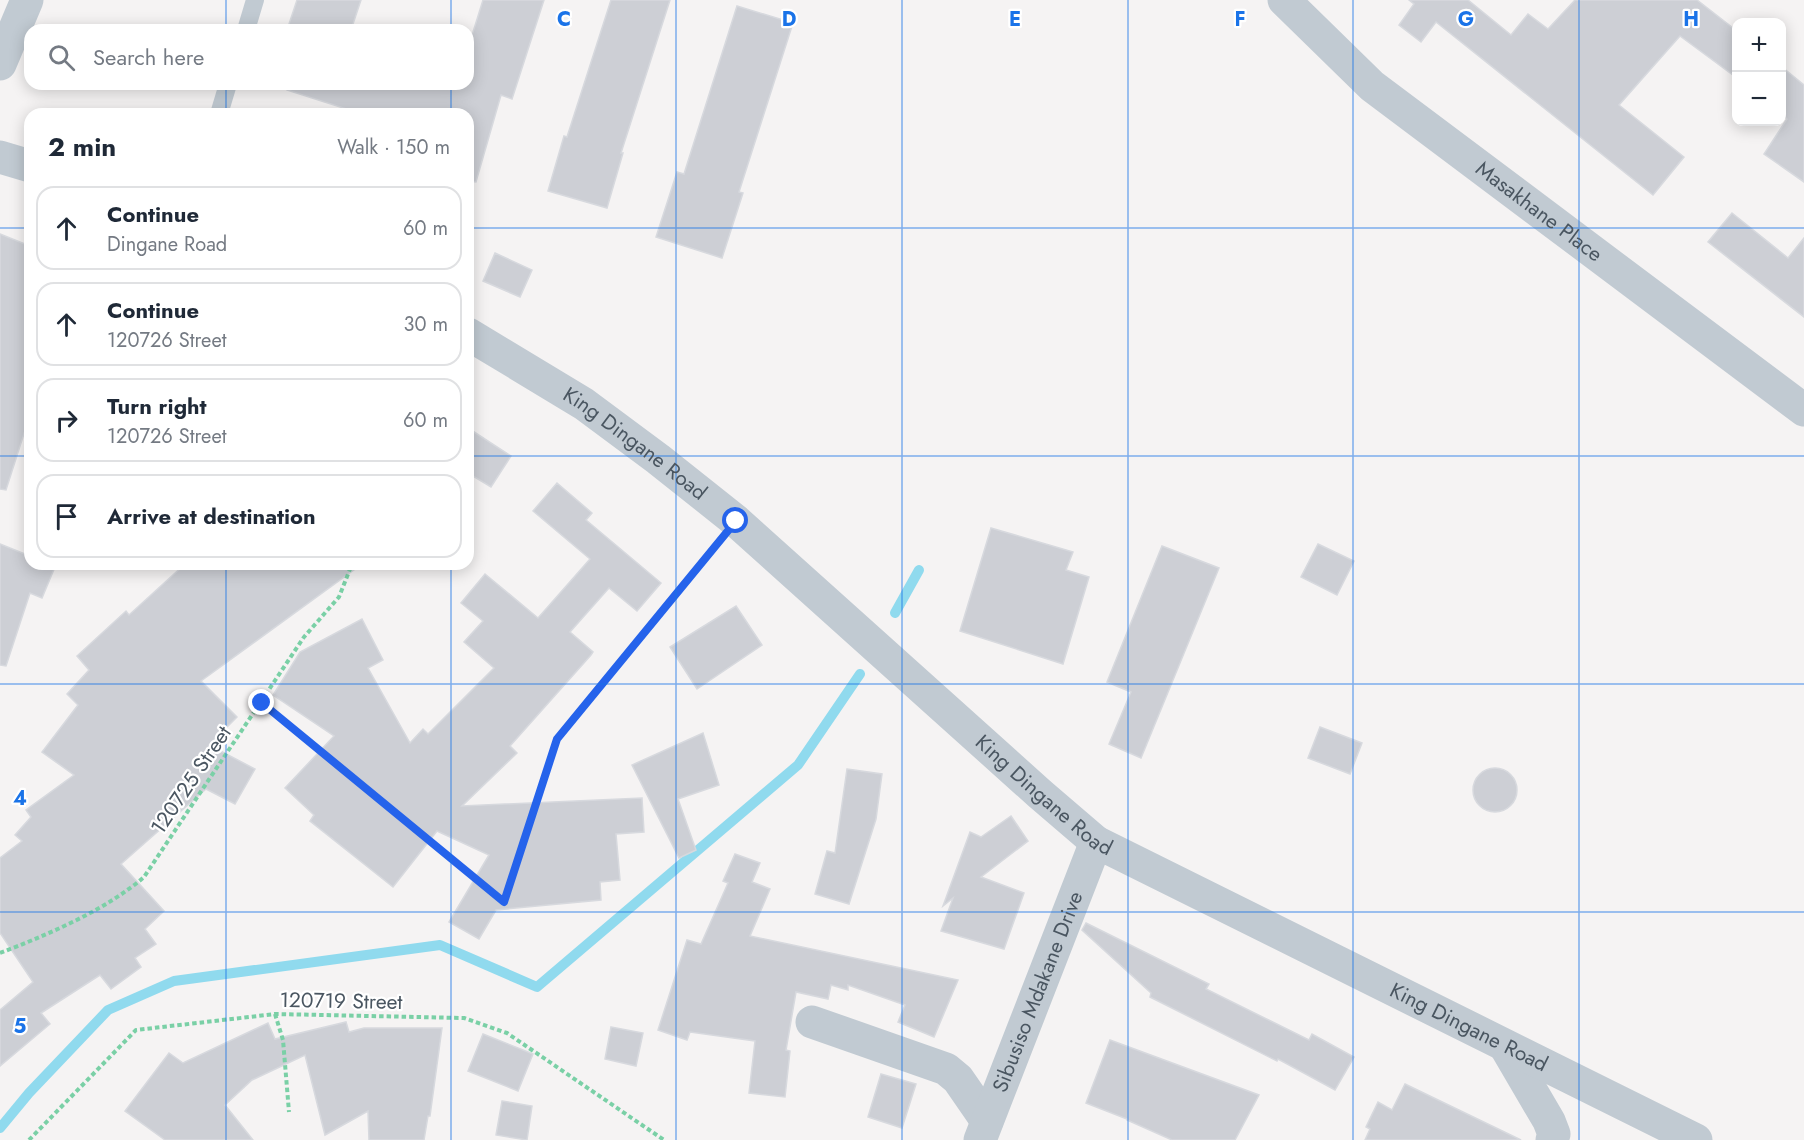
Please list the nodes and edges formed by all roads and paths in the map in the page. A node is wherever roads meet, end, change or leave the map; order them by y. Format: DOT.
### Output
graph roads {
  1 [pos="27,0"];
  2 [pos="255,0"];
  3 [pos="1284,0"];
  4 [pos="248,24"];
  5 [pos="0,64"];
  6 [pos="226,90"];
  7 [pos="221,108"];
  8 [pos="0,157"];
  9 [pos="24,164"];
  10 [pos="474,338"];
  11 [pos="1804,410"];
  12 [pos="736,521"];
  13 [pos="350,570"];
  14 [pos="262,703"];
  15 [pos="1096,842"];
  16 [pos="0,953"];
  17 [pos="275,1014"];
  18 [pos="812,1022"];
  19 [pos="1505,1046"];
  20 [pos="289,1112"];
  21 [pos="983,1131"];
  22 [pos="29,1140"];
  23 [pos="664,1140"];
  24 [pos="1552,1140"];
  25 [pos="1696,1140"];
  1 -- 5 [label="street"];
  2 -- 4 [label="lane"];
  3 -- 11 [label="street, Masakhane Place"];
  6 -- 7 [label="lane"];
  8 -- 9 [label="street"];
  10 -- 12 [label="street, King Dingane Road"];
  12 -- 14 [label="path"];
  12 -- 15 [label="street, King Dingane Road"];
  13 -- 14 [label="path, 120725 Street"];
  14 -- 16 [label="path, 120725 Street"];
  15 -- 19 [label="street, King Dingane Road"];
  15 -- 21 [label="street, Sibusiso Mdakane Drive"];
  17 -- 20 [label="path"];
  17 -- 22 [label="path, 120719 Street"];
  17 -- 23 [label="path, 120719 Street"];
  18 -- 21 [label="street"];
  19 -- 24 [label="street"];
  19 -- 25 [label="street, King Dingane Road"];
}
